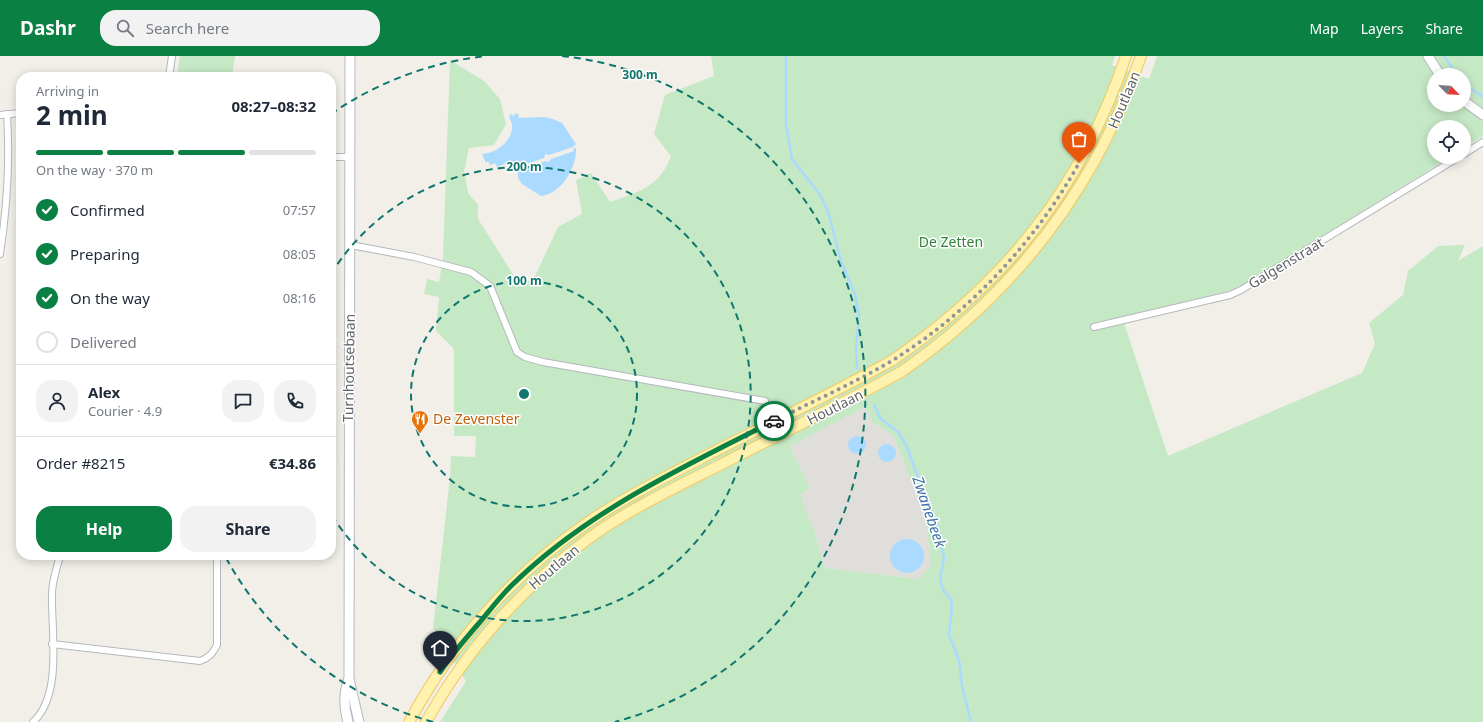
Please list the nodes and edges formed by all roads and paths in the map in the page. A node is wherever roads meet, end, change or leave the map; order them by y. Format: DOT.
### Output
graph roads {
  1 [pos="172,56"];
  2 [pos="350,56"];
  3 [pos="1126,56"];
  4 [pos="1141,56"];
  5 [pos="1428,56"];
  6 [pos="1436,68"];
  7 [pos="170,72"];
  8 [pos="1471,106"];
  9 [pos="16,113"];
  10 [pos="7,114"];
  11 [pos="0,115"];
  12 [pos="1483,115"];
  13 [pos="1483,142"];
  14 [pos="1471,150"];
  15 [pos="336,157"];
  16 [pos="349,157"];
  17 [pos="1448,164"];
  18 [pos="351,245"];
  19 [pos="0,254"];
  20 [pos="1094,327"];
  21 [pos="765,402"];
  22 [pos="59,560"];
  23 [pos="217,560"];
  24 [pos="52,644"];
  25 [pos="349,679"];
  26 [pos="33,722"];
  27 [pos="348,722"];
  28 [pos="359,722"];
  29 [pos="409,722"];
  30 [pos="426,722"];
  1 -- 7 [label="street"];
  2 -- 16 [label="main road, Turnhoutsebaan"];
  3 -- 29 [label="main road, Houtlaan"];
  4 -- 30 [label="main road, Houtlaan"];
  5 -- 6 [label="main road"];
  8 -- 12 [label="main road"];
  9 -- 10 [label="street"];
  10 -- 11 [label="street"];
  10 -- 19 [label="street"];
  13 -- 14 [label="street"];
  15 -- 16 [label="street"];
  16 -- 18 [label="main road, Turnhoutsebaan"];
  17 -- 20 [label="street, Galgenstraat"];
  18 -- 21 [label="street"];
  18 -- 25 [label="main road, Turnhoutsebaan"];
  22 -- 24 [label="street"];
  23 -- 24 [label="street"];
  24 -- 26 [label="street"];
  25 -- 27 [label="main road, Turnhoutsebaan"];
  25 -- 28 [label="main road, Turnhoutsebaan"];
}
